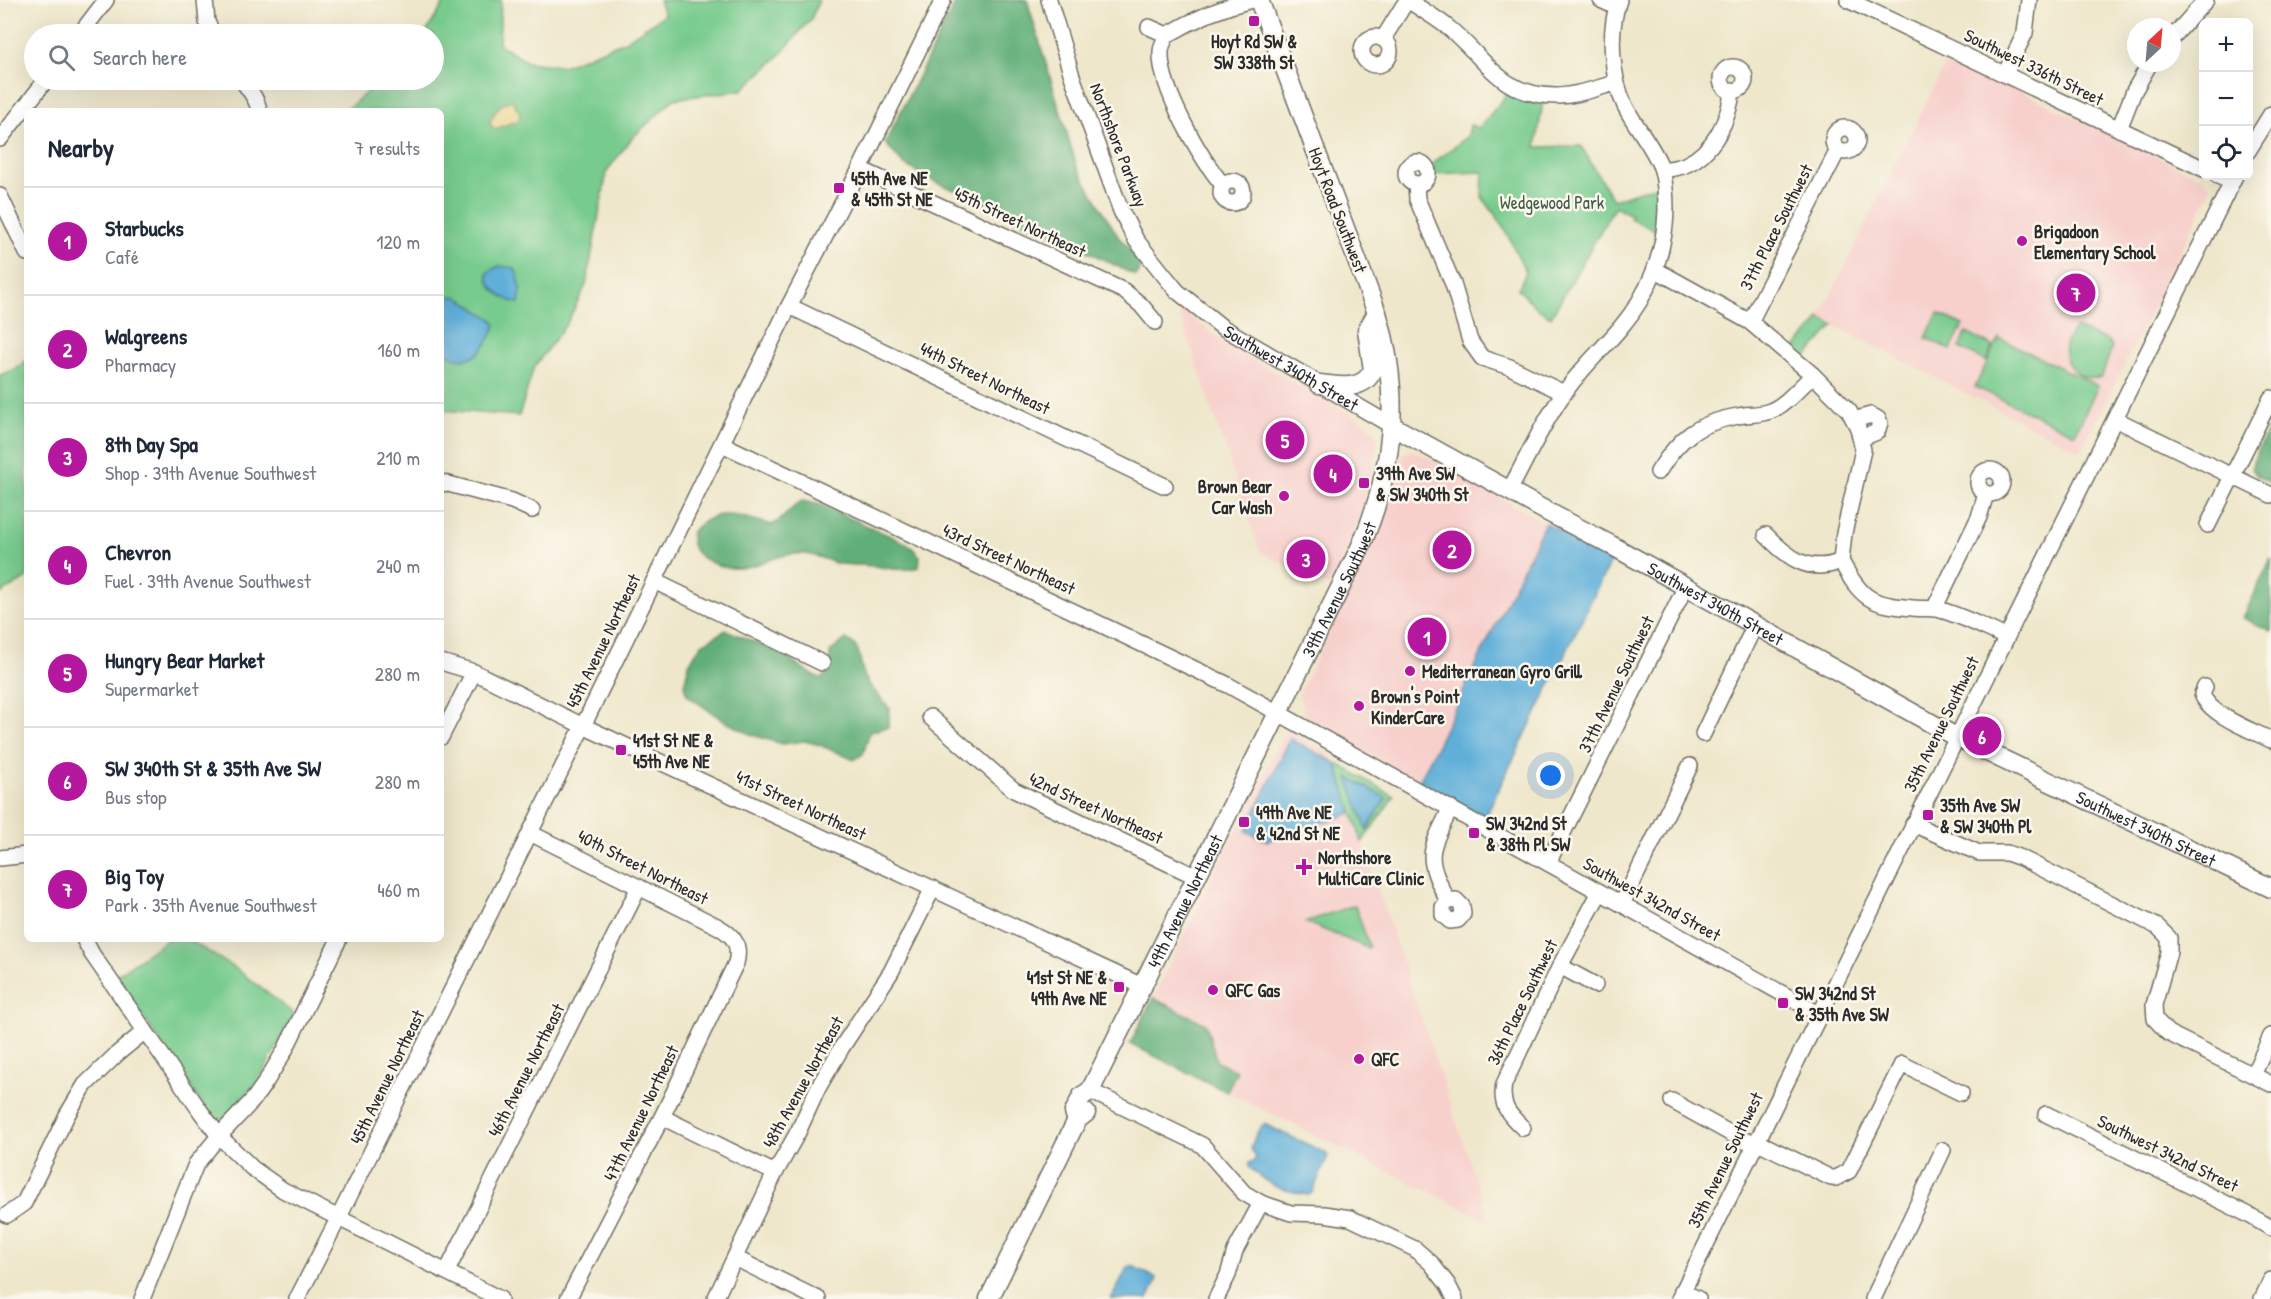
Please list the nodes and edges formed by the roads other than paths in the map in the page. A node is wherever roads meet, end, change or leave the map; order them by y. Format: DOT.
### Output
graph roads {
  1 [pos="106,0"];
  2 [pos="205,0"];
  3 [pos="943,0"];
  4 [pos="1049,0"];
  5 [pos="1252,0"];
  6 [pos="1259,0"];
  7 [pos="1407,0"];
  8 [pos="1601,0"];
  9 [pos="1848,0"];
  10 [pos="2029,0"];
  11 [pos="2206,0"];
  12 [pos="1617,4"];
  13 [pos="88,24"];
  14 [pos="208,24"];
  15 [pos="1149,27"];
  16 [pos="2181,28"];
  17 [pos="1167,35"];
  18 [pos="1383,39"];
  19 [pos="2145,72"];
  20 [pos="2006,74"];
  21 [pos="1615,83"];
  22 [pos="38,90"];
  23 [pos="249,90"];
  24 [pos="1732,90"];
  25 [pos="24,108"];
  26 [pos="24,108"];
  27 [pos="259,108"];
  28 [pos="2271,114"];
  29 [pos="2119,129"];
  30 [pos="0,139"];
  31 [pos="2253,143"];
  32 [pos="1838,150"];
  33 [pos="2199,167"];
  34 [pos="860,169"];
  35 [pos="1662,170"];
  36 [pos="2227,180"];
  37 [pos="1416,184"];
  38 [pos="1223,185"];
  39 [pos="0,196"];
  40 [pos="24,247"];
  41 [pos="1656,270"];
  42 [pos="1177,291"];
  43 [pos="789,306"];
  44 [pos="1377,313"];
  45 [pos="1155,322"];
  46 [pos="1750,322"];
  47 [pos="1813,375"];
  48 [pos="1319,384"];
  49 [pos="1564,393"];
  50 [pos="2271,398"];
  51 [pos="2115,419"];
  52 [pos="1879,421"];
  53 [pos="1392,426"];
  54 [pos="1858,428"];
  55 [pos="722,444"];
  56 [pos="1658,472"];
  57 [pos="2232,476"];
  58 [pos="444,483"];
  59 [pos="1165,486"];
  60 [pos="1509,491"];
  61 [pos="1986,494"];
  62 [pos="2271,495"];
  63 [pos="532,510"];
  64 [pos="2208,525"];
  65 [pos="1766,535"];
  66 [pos="1841,561"];
  67 [pos="654,581"];
  68 [pos="1686,586"];
  69 [pos="1934,609"];
  70 [pos="1755,625"];
  71 [pos="2006,637"];
  72 [pos="444,663"];
  73 [pos="822,663"];
  74 [pos="474,672"];
  75 [pos="2205,687"];
  76 [pos="1278,713"];
  77 [pos="930,717"];
  78 [pos="584,726"];
  79 [pos="444,731"];
  80 [pos="1703,734"];
  81 [pos="1956,737"];
  82 [pos="2271,740"];
  83 [pos="1690,766"];
  84 [pos="1451,808"];
  85 [pos="1913,824"];
  86 [pos="530,832"];
  87 [pos="24,855"];
  88 [pos="0,858"];
  89 [pos="1548,863"];
  90 [pos="1197,877"];
  91 [pos="639,887"];
  92 [pos="933,888"];
  93 [pos="2271,888"];
  94 [pos="1600,892"];
  95 [pos="1448,901"];
  96 [pos="1622,904"];
  97 [pos="736,940"];
  98 [pos="86,942"];
  99 [pos="338,942"];
  100 [pos="1560,966"];
  101 [pos="1595,985"];
  102 [pos="1144,987"];
  103 [pos="1819,1014"];
  104 [pos="145,1031"];
  105 [pos="2271,1036"];
  106 [pos="2253,1075"];
  107 [pos="2271,1084"];
  108 [pos="1090,1091"];
  109 [pos="1961,1093"];
  110 [pos="1672,1101"];
  111 [pos="2046,1114"];
  112 [pos="662,1117"];
  113 [pos="1523,1128"];
  114 [pos="219,1136"];
  115 [pos="1756,1141"];
  116 [pos="1943,1150"];
  117 [pos="775,1173"];
  118 [pos="1261,1203"];
  119 [pos="7,1215"];
  120 [pos="338,1219"];
  121 [pos="2271,1228"];
  122 [pos="735,1258"];
  123 [pos="447,1271"];
  124 [pos="2271,1280"];
  125 [pos="1681,1295"];
  126 [pos="142,1299"];
  127 [pos="297,1299"];
  128 [pos="500,1299"];
  129 [pos="568,1299"];
  130 [pos="715,1299"];
  131 [pos="818,1299"];
  132 [pos="989,1299"];
  133 [pos="1216,1299"];
  134 [pos="1455,1299"];
  135 [pos="1698,1299"];
  136 [pos="1873,1299"];
  137 [pos="2262,1299"];
  1 -- 13 [label="street"];
  2 -- 14 [label="street"];
  3 -- 34 [label="street, 45th Avenue Northeast"];
  4 -- 42 [label="street, Northshore Parkway"];
  5 -- 17 [label="street"];
  6 -- 44 [label="main road, Hoyt Road Southwest"];
  7 -- 18 [label="street"];
  7 -- 21 [label="street"];
  8 -- 12 [label="street"];
  9 -- 20 [label="street, Southwest 336th Street"];
  10 -- 20 [label="street"];
  11 -- 16 [label="street"];
  12 -- 21 [label="street"];
  15 -- 17 [label="street"];
  17 -- 38 [label="street"];
  19 -- 29 [label="street"];
  20 -- 29 [label="street, Southwest 336th Street"];
  21 -- 35 [label="street"];
  22 -- 26 [label="street"];
  23 -- 27 [label="street"];
  24 -- 35 [label="street"];
  25 -- 30 [label="street"];
  28 -- 31 [label="street"];
  29 -- 33 [label="street, Southwest 336th Street"];
  32 -- 46 [label="street, 37th Place Southwest"];
  34 -- 43 [label="street, 45th Avenue Northeast"];
  34 -- 45 [label="street, 45th Street Northeast"];
  35 -- 41 [label="street"];
  36 -- 51 [label="street, 35th Avenue Southwest"];
  37 -- 49 [label="street"];
  39 -- 40 [label="street"];
  41 -- 46 [label="street"];
  41 -- 49 [label="street"];
  42 -- 48 [label="street, Southwest 340th Street"];
  43 -- 55 [label="street, 45th Avenue Northeast"];
  43 -- 59 [label="street, 44th Street Northeast"];
  44 -- 48 [label="main road"];
  44 -- 53 [label="main road, Hoyt Road Southwest"];
  46 -- 47 [label="street"];
  47 -- 54 [label="street"];
  47 -- 56 [label="street"];
  48 -- 53 [label="street, Southwest 340th Street"];
  49 -- 60 [label="street"];
  50 -- 57 [label="street"];
  51 -- 57 [label="street"];
  51 -- 71 [label="street, 35th Avenue Southwest"];
  52 -- 54 [label="street"];
  53 -- 60 [label="main road, Southwest 340th Street"];
  53 -- 76 [label="main road, 39th Avenue Southwest"];
  54 -- 66 [label="street"];
  55 -- 67 [label="street, 45th Avenue Northeast"];
  55 -- 76 [label="street, 43rd Street Northeast"];
  57 -- 62 [label="street"];
  57 -- 64 [label="street"];
  58 -- 63 [label="street"];
  60 -- 68 [label="main road, Southwest 340th Street"];
  61 -- 69 [label="street"];
  65 -- 66 [label="street"];
  66 -- 69 [label="street"];
  67 -- 73 [label="street"];
  67 -- 78 [label="street, 45th Avenue Northeast"];
  68 -- 70 [label="main road, Southwest 340th Street"];
  68 -- 89 [label="street, 37th Avenue Southwest"];
  69 -- 71 [label="street"];
  70 -- 80 [label="street"];
  70 -- 81 [label="main road, Southwest 340th Street"];
  71 -- 81 [label="street, 35th Avenue Southwest"];
  72 -- 74 [label="street, 41st Street Northeast"];
  74 -- 78 [label="street, 41st Street Northeast"];
  74 -- 79 [label="street"];
  75 -- 82 [label="street"];
  76 -- 84 [label="street, Southwest 342nd Street"];
  76 -- 90 [label="main road, 49th Avenue Northeast"];
  77 -- 90 [label="street, 42nd Street Northeast"];
  78 -- 86 [label="street, 45th Avenue Northeast"];
  78 -- 92 [label="street, 41st Street Northeast"];
  81 -- 85 [label="street, 35th Avenue Southwest"];
  81 -- 93 [label="main road, Southwest 340th Street"];
  83 -- 96 [label="street"];
  84 -- 89 [label="street, Southwest 342nd Street"];
  84 -- 95 [label="street"];
  85 -- 103 [label="street, 35th Avenue Southwest"];
  85 -- 106 [label="street"];
  86 -- 91 [label="street, 40th Street Northeast"];
  86 -- 120 [label="street, 45th Avenue Northeast"];
  87 -- 88 [label="street"];
  89 -- 94 [label="street, Southwest 342nd Street"];
  90 -- 102 [label="main road, 49th Avenue Northeast"];
  91 -- 97 [label="street, 40th Street Northeast"];
  91 -- 123 [label="street, 46th Avenue Northeast"];
  92 -- 102 [label="street, 41st Street Northeast"];
  92 -- 117 [label="street, 48th Avenue Northeast"];
  94 -- 96 [label="street, Southwest 342nd Street"];
  94 -- 100 [label="street, 36th Place Southwest"];
  96 -- 103 [label="street, Southwest 342nd Street"];
  97 -- 112 [label="street, 47th Avenue Northeast"];
  98 -- 104 [label="street"];
  99 -- 114 [label="street"];
  100 -- 101 [label="street"];
  100 -- 113 [label="street, 36th Place Southwest"];
  102 -- 108 [label="main road, 49th Avenue Northeast"];
  103 -- 115 [label="street, 35th Avenue Southwest"];
  104 -- 114 [label="street"];
  104 -- 119 [label="street"];
  105 -- 106 [label="street"];
  106 -- 107 [label="street"];
  108 -- 118 [label="street"];
  108 -- 132 [label="main road, 49th Avenue Northeast"];
  109 -- 115 [label="street"];
  110 -- 115 [label="street"];
  111 -- 121 [label="street, Southwest 342nd Street"];
  112 -- 117 [label="street"];
  112 -- 129 [label="street, 47th Avenue Northeast"];
  114 -- 120 [label="street"];
  114 -- 126 [label="street"];
  115 -- 125 [label="street, 35th Avenue Southwest"];
  116 -- 136 [label="street"];
  117 -- 122 [label="street, 48th Avenue Northeast"];
  118 -- 133 [label="street"];
  118 -- 134 [label="street"];
  120 -- 123 [label="street"];
  120 -- 127 [label="street, 45th Avenue Northeast"];
  122 -- 130 [label="street, 48th Avenue Northeast"];
  122 -- 131 [label="street"];
  123 -- 128 [label="street"];
  124 -- 137 [label="street"];
  125 -- 135 [label="street"];
}
